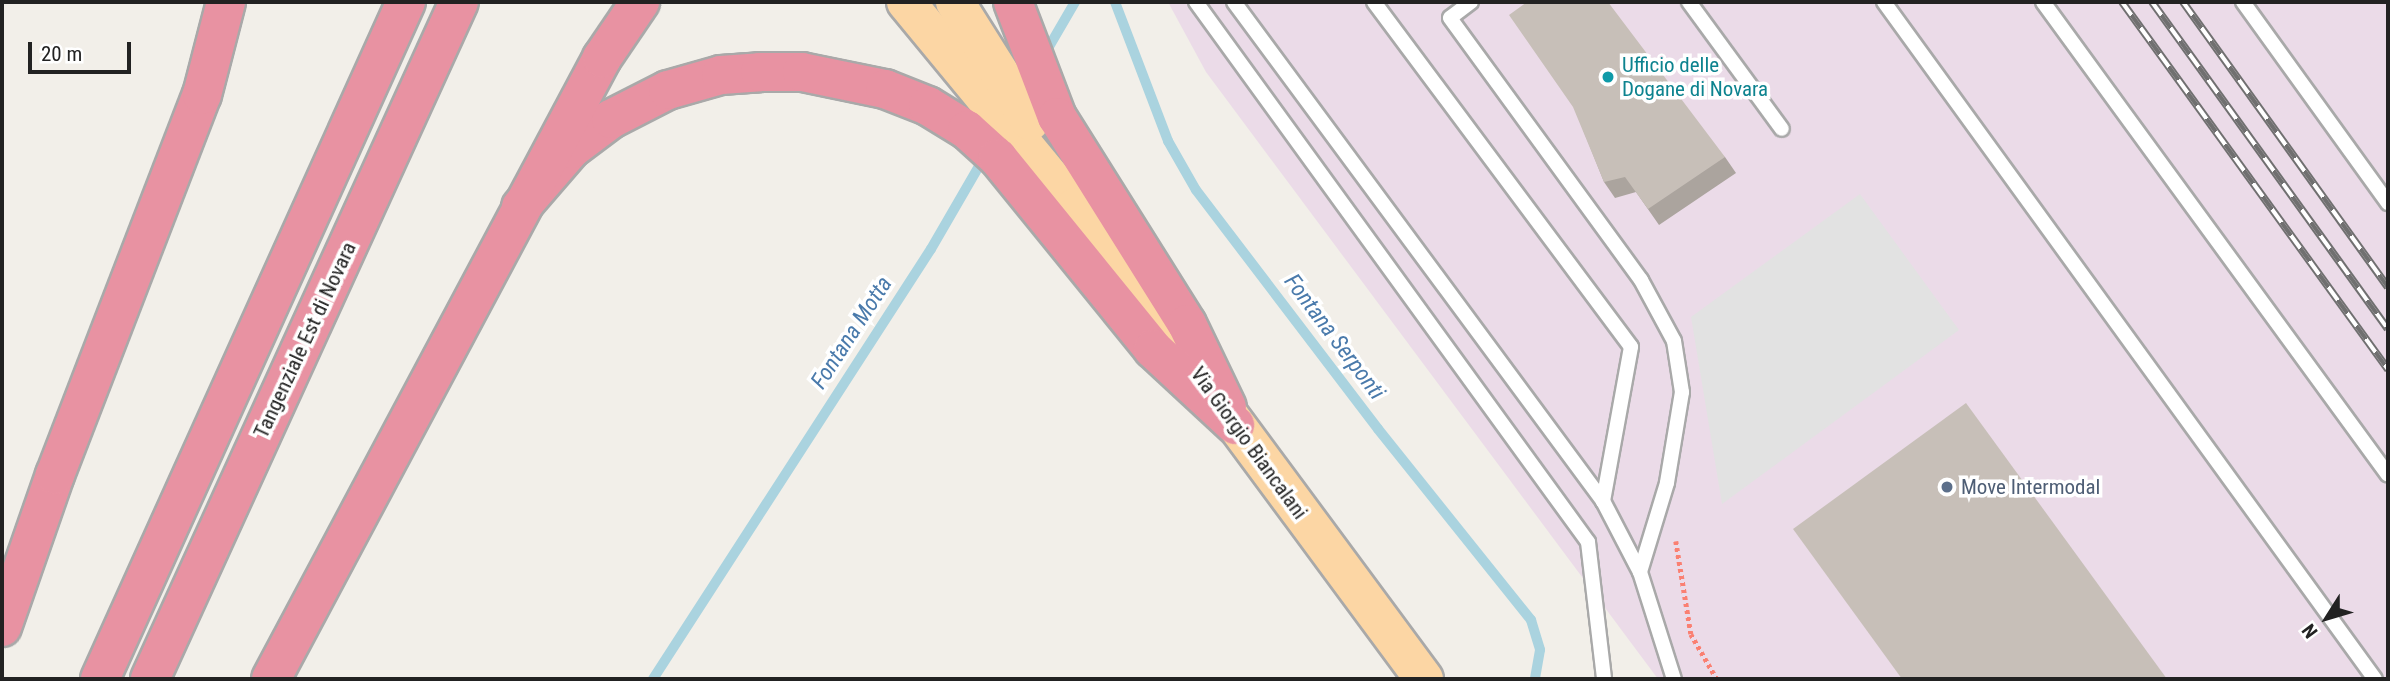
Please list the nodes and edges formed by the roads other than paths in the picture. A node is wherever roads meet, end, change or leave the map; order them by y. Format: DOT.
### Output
graph roads {
  1 [pos="226,2"];
  2 [pos="406,2"];
  3 [pos="459,2"];
  4 [pos="640,2"];
  5 [pos="905,2"];
  6 [pos="956,2"];
  7 [pos="1013,2"];
  8 [pos="1196,2"];
  9 [pos="1234,2"];
  10 [pos="1374,2"];
  11 [pos="1471,2"];
  12 [pos="1689,2"];
  13 [pos="1884,2"];
  14 [pos="2043,2"];
  15 [pos="2243,2"];
  16 [pos="1011,110"];
  17 [pos="1782,129"];
  18 [pos="2388,203"];
  19 [pos="522,207"];
  20 [pos="1236,425"];
  21 [pos="2388,475"];
  22 [pos="1603,501"];
  23 [pos="1640,572"];
  24 [pos="2,627"];
  25 [pos="1604,678"];
  26 [pos="100,679"];
  27 [pos="150,679"];
  28 [pos="271,679"];
  29 [pos="1424,679"];
  30 [pos="1674,679"];
  31 [pos="2375,679"];
  1 -- 24 [label="highway"];
  2 -- 26 [label="highway"];
  3 -- 27 [label="highway, Tangenziale Est di Novara"];
  4 -- 19 [label="highway"];
  5 -- 16 [label="main road, Via Giorgio Biancalani"];
  6 -- 16 [label="main road, Via Giorgio Biancalani"];
  7 -- 16 [label="highway"];
  8 -- 25 [label="lane"];
  9 -- 22 [label="lane"];
  10 -- 22 [label="lane"];
  11 -- 23 [label="lane"];
  12 -- 17 [label="lane"];
  13 -- 31 [label="lane"];
  14 -- 21 [label="lane"];
  15 -- 18 [label="lane"];
  16 -- 19 [label="highway"];
  16 -- 20 [label="main road, Via Giorgio Biancalani"];
  16 -- 20 [label="highway"];
  16 -- 20 [label="highway"];
  19 -- 28 [label="highway"];
  20 -- 29 [label="main road, Via Giorgio Biancalani"];
  22 -- 23 [label="lane"];
  23 -- 30 [label="lane"];
}
